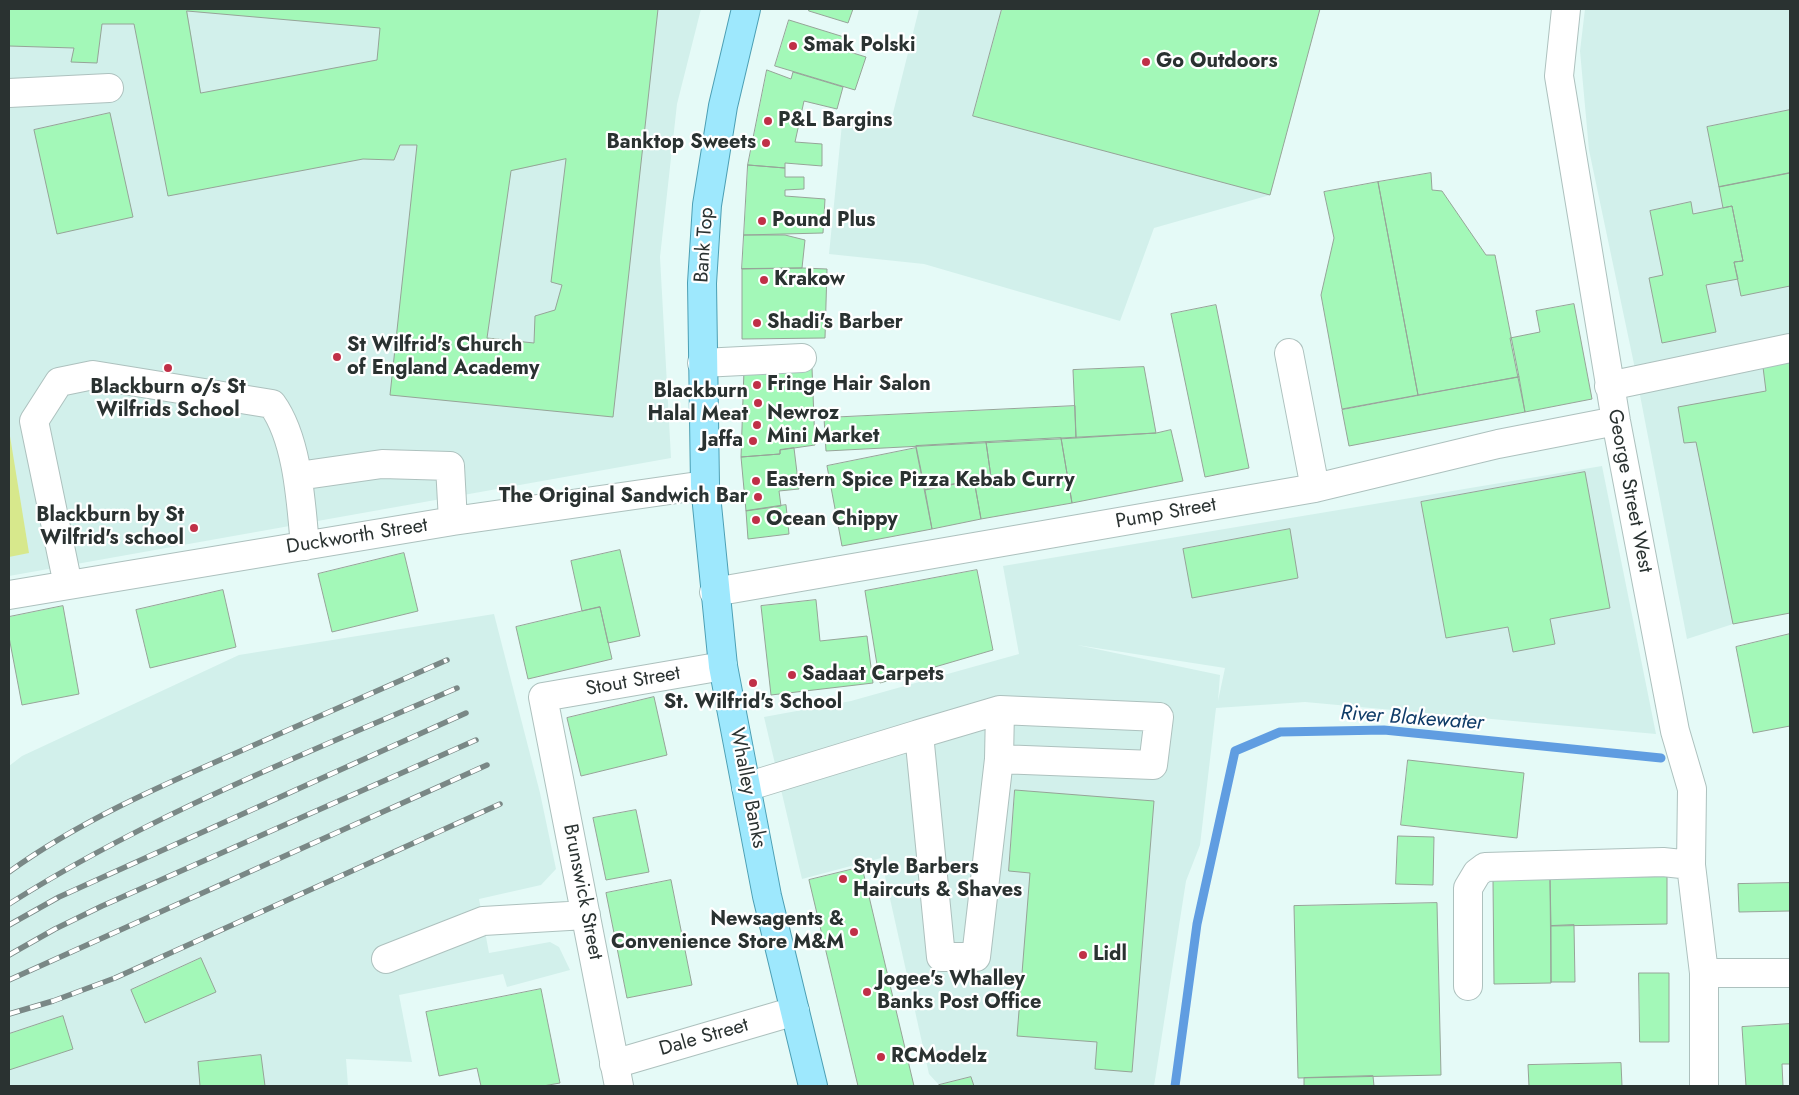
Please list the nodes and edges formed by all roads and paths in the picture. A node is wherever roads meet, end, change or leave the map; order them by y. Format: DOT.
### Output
graph roads {
  1 [pos="746,9"];
  2 [pos="1566,9"];
  3 [pos="109,88"];
  4 [pos="9,93"];
  5 [pos="1790,348"];
  6 [pos="1289,354"];
  7 [pos="802,358"];
  8 [pos="702,363"];
  9 [pos="1610,386"];
  10 [pos="1616,421"];
  11 [pos="298,476"];
  12 [pos="705,485"];
  13 [pos="1315,488"];
  14 [pos="454,521"];
  15 [pos="305,546"];
  16 [pos="68,585"];
  17 [pos="714,592"];
  18 [pos="9,595"];
  19 [pos="723,666"];
  20 [pos="544,697"];
  21 [pos="1000,710"];
  22 [pos="919,734"];
  23 [pos="999,759"];
  24 [pos="746,787"];
  25 [pos="1691,865"];
  26 [pos="586,915"];
  27 [pos="386,959"];
  28 [pos="1704,973"];
  29 [pos="1790,973"];
  30 [pos="1468,986"];
  31 [pos="794,1011"];
  32 [pos="617,1075"];
  33 [pos="813,1086"];
  34 [pos="1704,1086"];
  1 -- 8 [label="main road, Bank Top"];
  2 -- 9 [label="street, George Street West"];
  3 -- 4 [label="street"];
  5 -- 9 [label="street"];
  6 -- 13 [label="street"];
  7 -- 8 [label="street"];
  8 -- 12 [label="main road, Bank Top"];
  9 -- 10 [label="street, George Street West"];
  10 -- 13 [label="street, Pump Street"];
  10 -- 25 [label="street, George Street West"];
  11 -- 14 [label="street"];
  11 -- 15 [label="street"];
  11 -- 16 [label="street"];
  12 -- 14 [label="street, Duckworth Street"];
  12 -- 17 [label="main road, Whalley Banks"];
  13 -- 17 [label="street, Pump Street"];
  14 -- 15 [label="street, Duckworth Street"];
  15 -- 16 [label="street, Duckworth Street"];
  16 -- 18 [label="street, Duckworth Street"];
  17 -- 19 [label="main road, Whalley Banks"];
  19 -- 20 [label="street, Stout Street"];
  19 -- 24 [label="main road, Whalley Banks"];
  20 -- 26 [label="street, Brunswick Street"];
  21 -- 22 [label="street"];
  21 -- 23 [label="street"];
  21 -- 23 [label="street"];
  22 -- 23 [label="street"];
  22 -- 24 [label="street"];
  24 -- 31 [label="main road, Whalley Banks"];
  25 -- 28 [label="street, George Street West"];
  25 -- 30 [label="street"];
  26 -- 27 [label="street"];
  26 -- 32 [label="street, Brunswick Street"];
  28 -- 29 [label="street"];
  28 -- 34 [label="street, George Street West"];
  31 -- 32 [label="street, Dale Street"];
  31 -- 33 [label="main road, Whalley Banks"];
}
